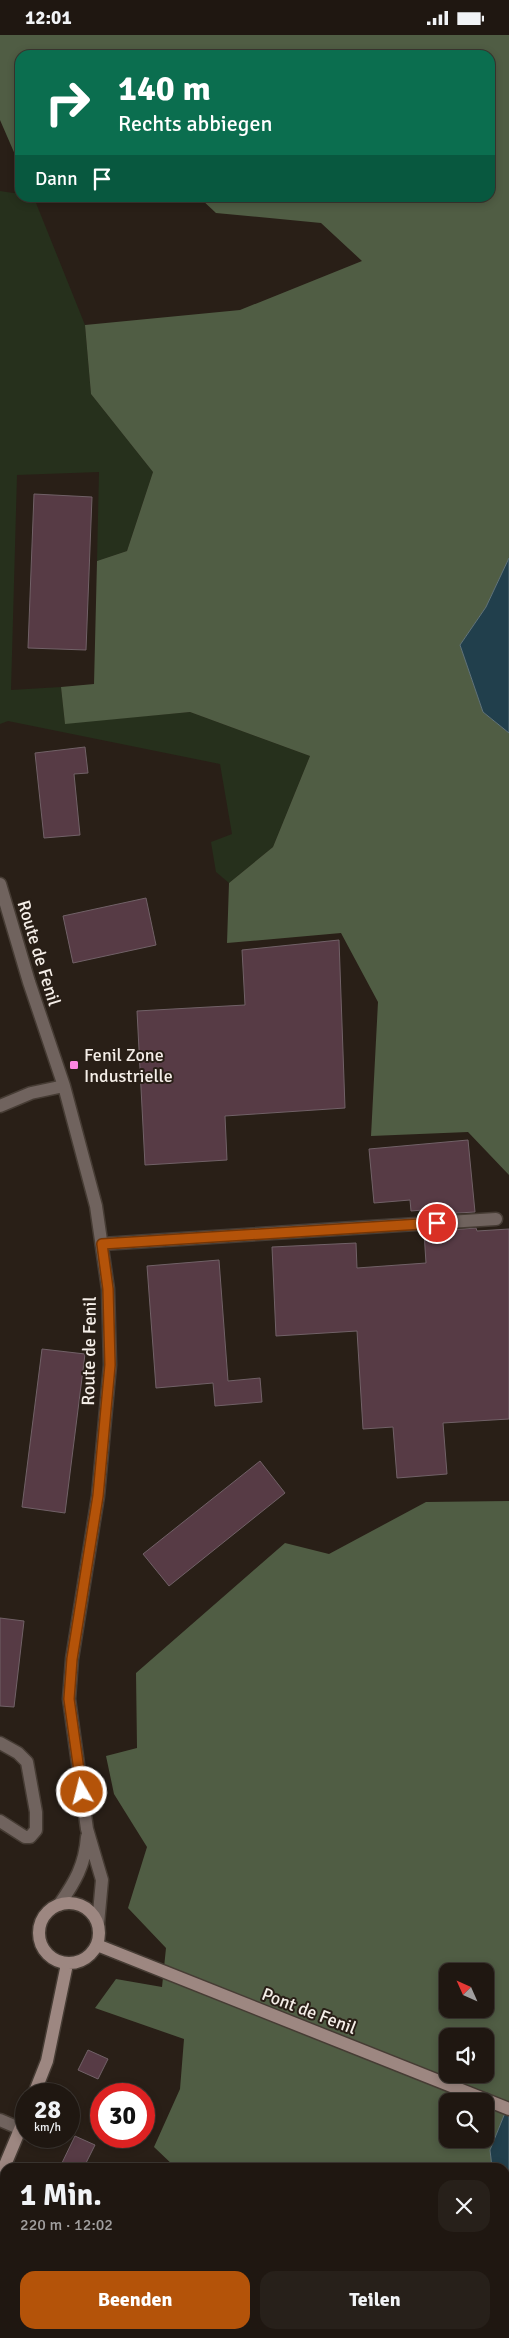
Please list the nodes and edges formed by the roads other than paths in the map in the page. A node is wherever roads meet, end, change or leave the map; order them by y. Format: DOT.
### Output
graph roads {
  1 [pos="0,884"];
  2 [pos="64,1086"];
  3 [pos="0,1106"];
  4 [pos="496,1219"];
  5 [pos="102,1244"];
  6 [pos="0,1743"];
  7 [pos="0,1821"];
  8 [pos="87,1829"];
  9 [pos="60,1905"];
  10 [pos="98,1924"];
  11 [pos="97,1945"];
  12 [pos="67,1964"];
  13 [pos="38,2083"];
  14 [pos="509,2109"];
  15 [pos="0,2120"];
  16 [pos="15,2126"];
  17 [pos="15,2142"];
  18 [pos="5,2163"];
  1 -- 2 [label="street, Route de Fenil"];
  2 -- 3 [label="street"];
  2 -- 5 [label="street, Route de Fenil"];
  4 -- 5 [label="street"];
  5 -- 8 [label="street, Route de Fenil"];
  6 -- 7 [label="street"];
  8 -- 9 [label="street, Route de Fenil"];
  8 -- 10 [label="street, Route de Fenil"];
  9 -- 10 [label="street"];
  9 -- 12 [label="street"];
  10 -- 11 [label="street"];
  11 -- 12 [label="street"];
  11 -- 14 [label="street, Pont de Fenil"];
  12 -- 13 [label="street"];
  15 -- 16 [label="street"];
  17 -- 18 [label="street"];
}
